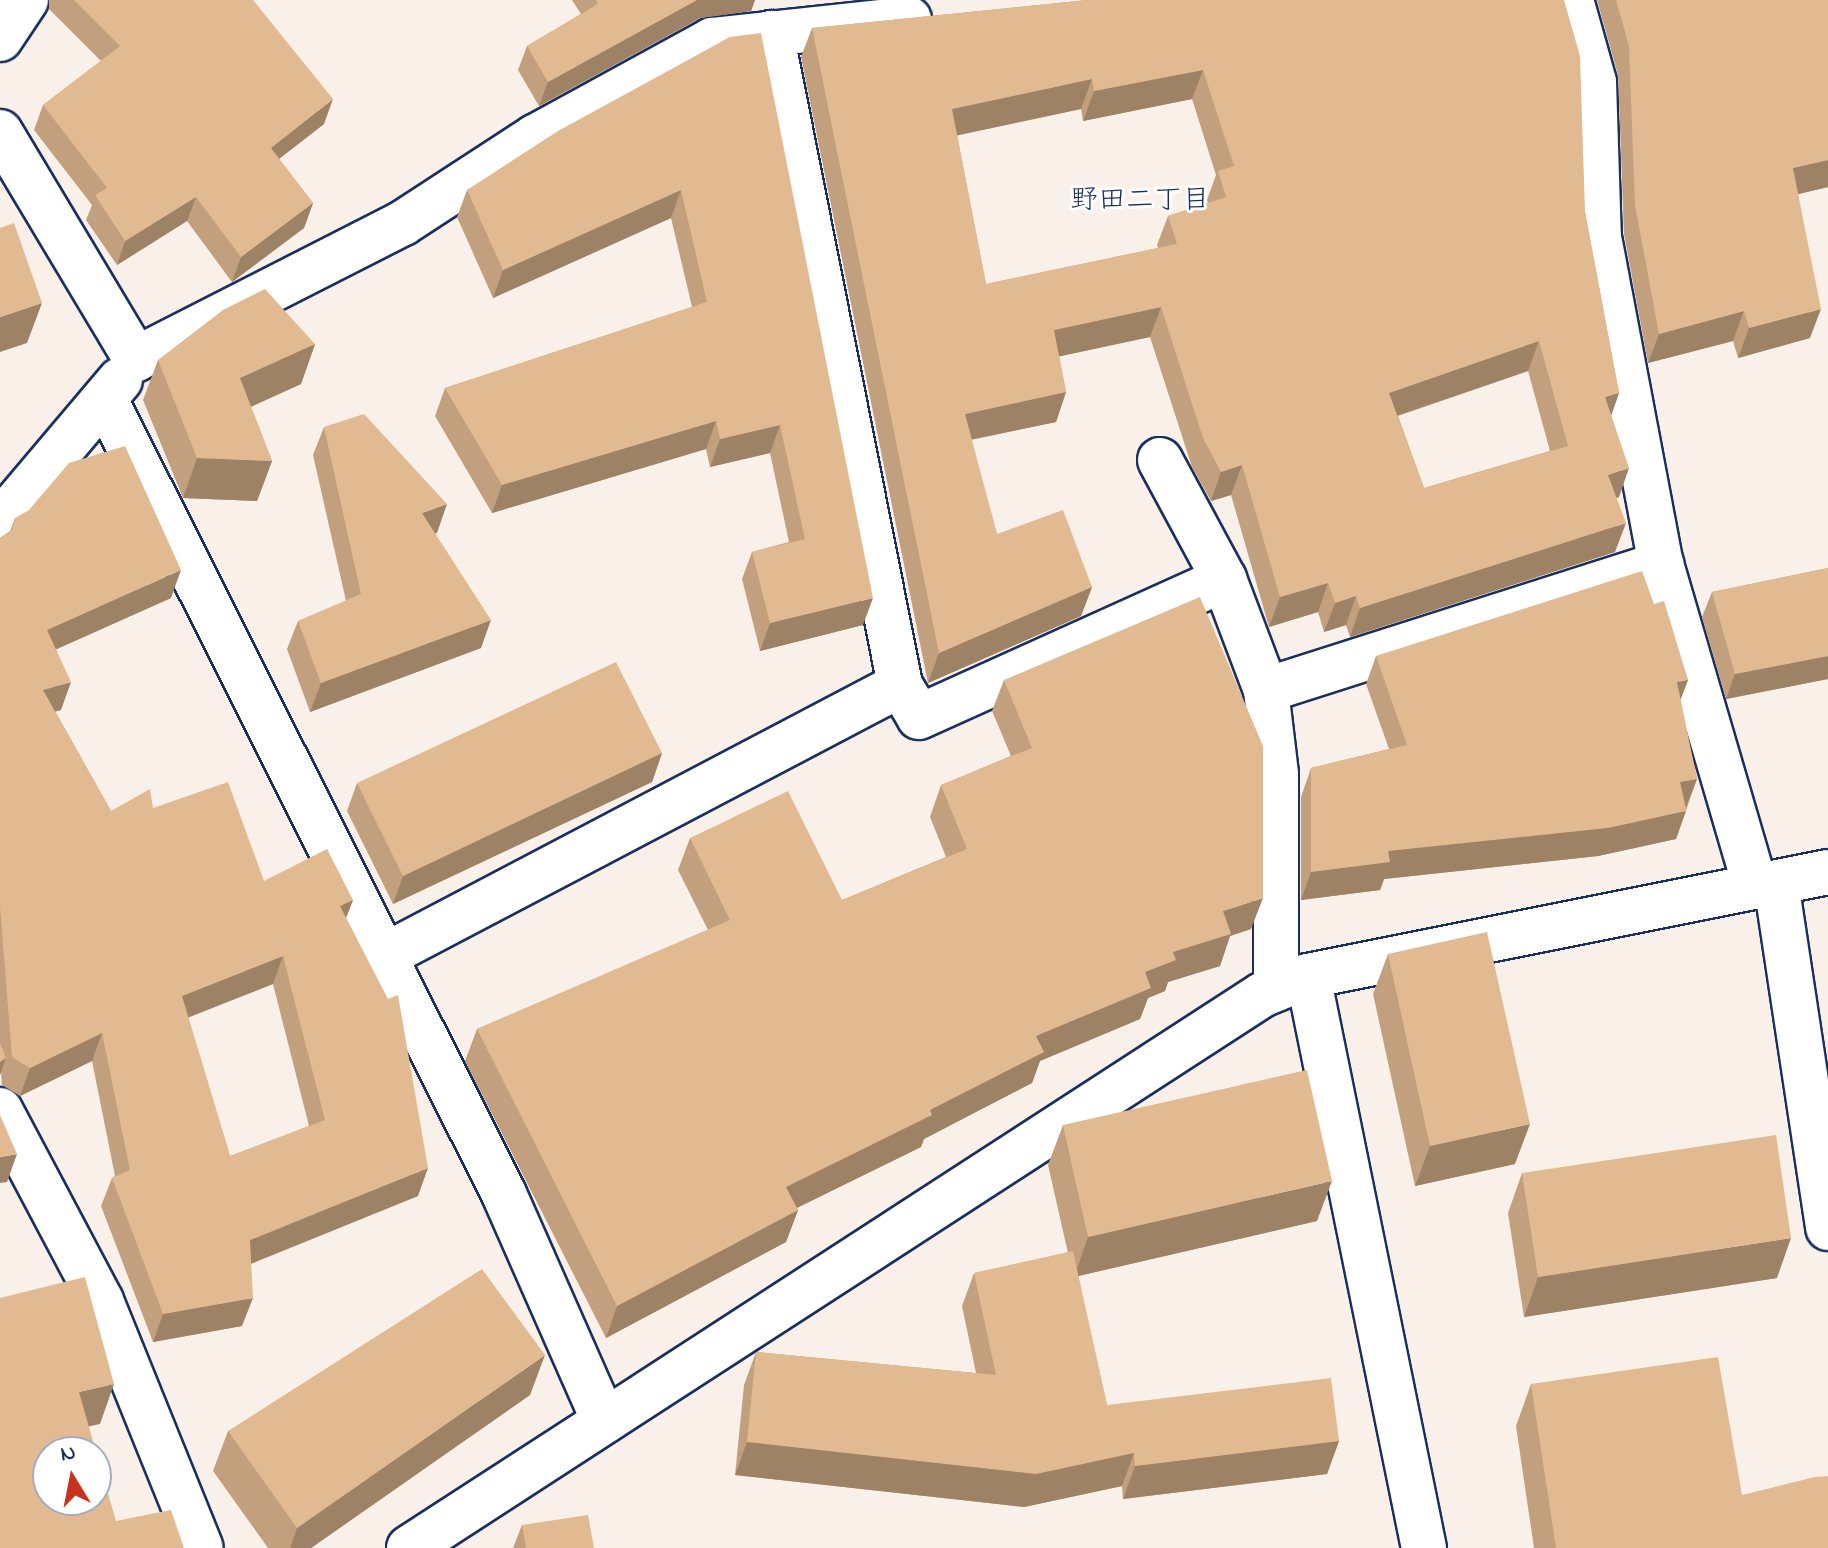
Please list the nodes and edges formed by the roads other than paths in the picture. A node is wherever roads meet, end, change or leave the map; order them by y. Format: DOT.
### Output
graph roads {
  1 [pos="26,0"];
  2 [pos="1571,0"];
  3 [pos="950,15"];
  4 [pos="771,33"];
  5 [pos="0,39"];
  6 [pos="0,132"];
  7 [pos="136,359"];
  8 [pos="105,399"];
  9 [pos="1160,460"];
  10 [pos="0,522"];
  11 [pos="1661,564"];
  12 [pos="1224,579"];
  13 [pos="900,685"];
  14 [pos="1266,690"];
  15 [pos="1828,872"];
  16 [pos="1765,884"];
  17 [pos="384,956"];
  18 [pos="1292,982"];
  19 [pos="0,1110"];
  20 [pos="1828,1228"];
  21 [pos="604,1421"];
  22 [pos="201,1548"];
  23 [pos="409,1548"];
  24 [pos="1424,1548"];
  1 -- 5 [label="street"];
  2 -- 11 [label="street"];
  3 -- 4 [label="street"];
  4 -- 7 [label="street"];
  4 -- 13 [label="street"];
  6 -- 7 [label="street"];
  7 -- 8 [label="street"];
  8 -- 10 [label="street"];
  8 -- 17 [label="street"];
  9 -- 12 [label="street"];
  11 -- 14 [label="street"];
  11 -- 16 [label="street"];
  12 -- 13 [label="street"];
  12 -- 14 [label="street"];
  13 -- 17 [label="street"];
  14 -- 18 [label="street"];
  15 -- 16 [label="street"];
  16 -- 18 [label="street"];
  16 -- 20 [label="street"];
  17 -- 21 [label="street"];
  18 -- 21 [label="street"];
  18 -- 24 [label="street"];
  19 -- 22 [label="street"];
  21 -- 23 [label="street"];
}
